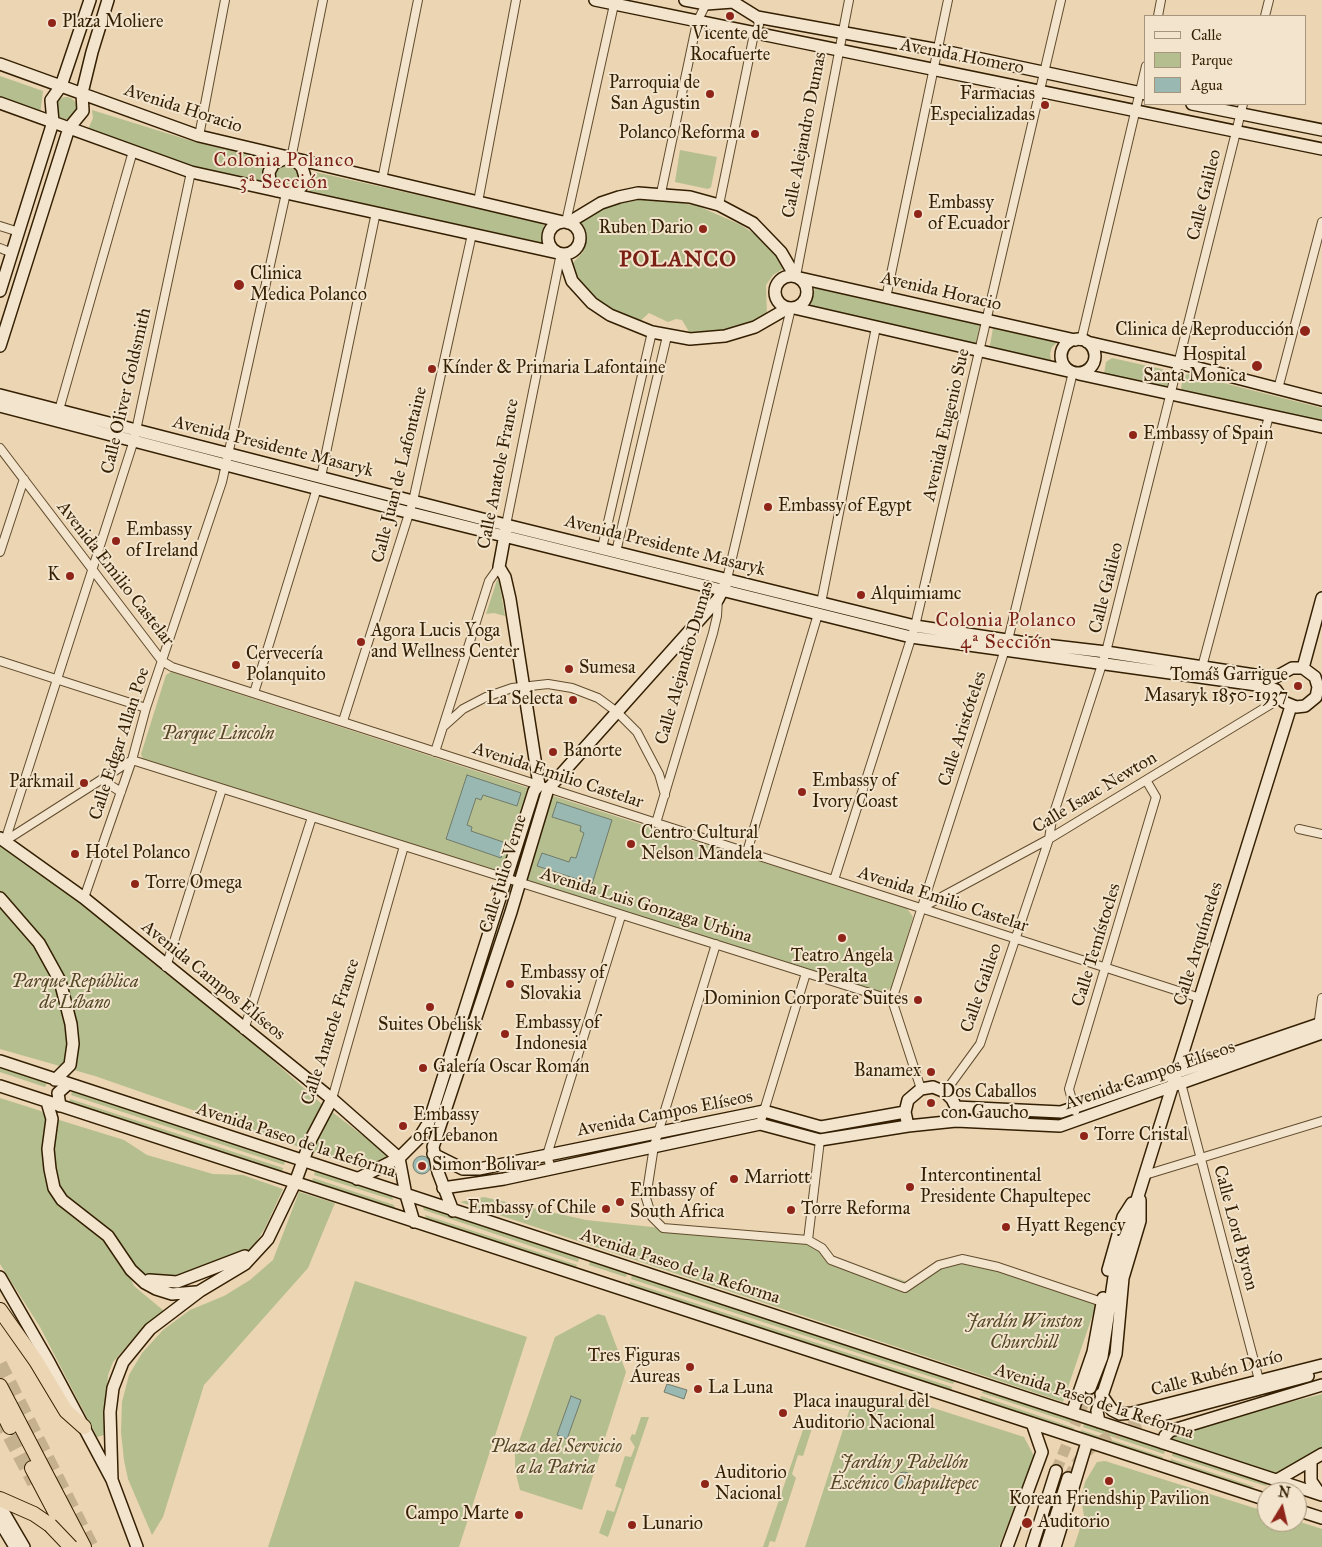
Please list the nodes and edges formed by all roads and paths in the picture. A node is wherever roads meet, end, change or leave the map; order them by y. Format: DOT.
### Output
graph roads {
  1 [pos="90,0"];
  2 [pos="108,0"];
  3 [pos="225,0"];
  4 [pos="323,0"];
  5 [pos="418,0"];
  6 [pos="516,0"];
  7 [pos="595,0"];
  8 [pos="685,0"];
  9 [pos="849,0"];
  10 [pos="948,0"];
  11 [pos="1061,0"];
  12 [pos="1162,0"];
  13 [pos="1269,0"];
  14 [pos="733,1"];
  15 [pos="615,2"];
  16 [pos="706,4"];
  17 [pos="1158,15"];
  18 [pos="1265,15"];
  19 [pos="757,17"];
  20 [pos="697,22"];
  21 [pos="842,33"];
  22 [pos="754,34"];
  23 [pos="939,50"];
  24 [pos="838,51"];
  25 [pos="0,64"];
  26 [pos="934,69"];
  27 [pos="1044,73"];
  28 [pos="61,86"];
  29 [pos="1040,91"];
  30 [pos="82,93"];
  31 [pos="1143,93"];
  32 [pos="0,103"];
  33 [pos="1202,105"];
  34 [pos="1242,109"];
  35 [pos="1135,112"];
  36 [pos="53,122"];
  37 [pos="70,128"];
  38 [pos="1322,130"];
  39 [pos="1236,132"];
  40 [pos="199,136"];
  41 [pos="1322,149"];
  42 [pos="132,151"];
  43 [pos="291,159"];
  44 [pos="192,172"];
  45 [pos="382,180"];
  46 [pos="285,192"];
  47 [pos="661,193"];
  48 [pos="478,202"];
  49 [pos="719,205"];
  50 [pos="376,212"];
  51 [pos="566,222"];
  52 [pos="1322,222"];
  53 [pos="0,226"];
  54 [pos="19,232"];
  55 [pos="472,234"];
  56 [pos="0,248"];
  57 [pos="12,253"];
  58 [pos="561,253"];
  59 [pos="797,277"];
  60 [pos="0,291"];
  61 [pos="886,298"];
  62 [pos="791,308"];
  63 [pos="988,320"];
  64 [pos="876,327"];
  65 [pos="652,332"];
  66 [pos="668,336"];
  67 [pos="1081,341"];
  68 [pos="0,346"];
  69 [pos="980,351"];
  70 [pos="1179,363"];
  71 [pos="1073,372"];
  72 [pos="1278,389"];
  73 [pos="1171,394"];
  74 [pos="0,395"];
  75 [pos="1322,400"];
  76 [pos="0,406"];
  77 [pos="59,410"];
  78 [pos="1269,416"];
  79 [pos="1322,427"];
  80 [pos="136,435"];
  81 [pos="0,448"];
  82 [pos="228,459"];
  83 [pos="24,480"];
  84 [pos="319,483"];
  85 [pos="412,501"];
  86 [pos="409,513"];
  87 [pos="506,531"];
  88 [pos="602,548"];
  89 [pos="0,552"];
  90 [pos="616,552"];
  91 [pos="499,567"];
  92 [pos="93,572"];
  93 [pos="723,589"];
  94 [pos="1322,598"];
  95 [pos="819,608"];
  96 [pos="915,626"];
  97 [pos="911,638"];
  98 [pos="1006,646"];
  99 [pos="1104,657"];
  100 [pos="0,661"];
  101 [pos="162,661"];
  102 [pos="1202,666"];
  103 [pos="1303,668"];
  104 [pos="58,680"];
  105 [pos="523,687"];
  106 [pos="1319,687"];
  107 [pos="254,693"];
  108 [pos="1281,698"];
  109 [pos="1291,706"];
  110 [pos="146,708"];
  111 [pos="617,712"];
  112 [pos="343,721"];
  113 [pos="444,726"];
  114 [pos="436,752"];
  115 [pos="132,760"];
  116 [pos="102,780"];
  117 [pos="1146,780"];
  118 [pos="544,787"];
  119 [pos="222,789"];
  120 [pos="122,792"];
  121 [pos="665,795"];
  122 [pos="312,817"];
  123 [pos="656,823"];
  124 [pos="1299,829"];
  125 [pos="1322,834"];
  126 [pos="1049,839"];
  127 [pos="2,840"];
  128 [pos="404,846"];
  129 [pos="747,852"];
  130 [pos="506,878"];
  131 [pos="834,880"];
  132 [pos="520,883"];
  133 [pos="0,898"];
  134 [pos="84,898"];
  135 [pos="497,908"];
  136 [pos="921,908"];
  137 [pos="512,912"];
  138 [pos="621,916"];
  139 [pos="1014,940"];
  140 [pos="716,944"];
  141 [pos="166,967"];
  142 [pos="1106,969"];
  143 [pos="806,973"];
  144 [pos="1200,998"];
  145 [pos="1322,998"];
  146 [pos="892,1000"];
  147 [pos="1320,1029"];
  148 [pos="244,1030"];
  149 [pos="0,1061"];
  150 [pos="55,1080"];
  151 [pos="1177,1081"];
  152 [pos="68,1084"];
  153 [pos="0,1086"];
  154 [pos="922,1089"];
  155 [pos="945,1092"];
  156 [pos="332,1100"];
  157 [pos="47,1102"];
  158 [pos="60,1106"];
  159 [pos="956,1107"];
  160 [pos="1074,1108"];
  161 [pos="764,1111"];
  162 [pos="905,1112"];
  163 [pos="1079,1120"];
  164 [pos="956,1121"];
  165 [pos="1322,1122"];
  166 [pos="760,1124"];
  167 [pos="908,1126"];
  168 [pos="658,1133"];
  169 [pos="820,1140"];
  170 [pos="654,1146"];
  171 [pos="433,1154"];
  172 [pos="547,1155"];
  173 [pos="1200,1157"];
  174 [pos="399,1158"];
  175 [pos="302,1162"];
  176 [pos="551,1169"];
  177 [pos="1145,1175"];
  178 [pos="357,1179"];
  179 [pos="295,1183"];
  180 [pos="443,1188"];
  181 [pos="1140,1191"];
  182 [pos="406,1195"];
  183 [pos="453,1211"];
  184 [pos="414,1222"];
  185 [pos="808,1240"];
  186 [pos="262,1246"];
  187 [pos="136,1275"];
  188 [pos="0,1277"];
  189 [pos="200,1292"];
  190 [pos="1102,1302"];
  191 [pos="0,1310"];
  192 [pos="1322,1365"];
  193 [pos="1322,1372"];
  194 [pos="1259,1380"];
  195 [pos="0,1386"];
  196 [pos="1322,1386"];
  197 [pos="1090,1388"];
  198 [pos="1101,1394"];
  199 [pos="0,1407"];
  200 [pos="1072,1413"];
  201 [pos="1151,1418"];
  202 [pos="1100,1422"];
  203 [pos="1032,1423"];
  204 [pos="84,1427"];
  205 [pos="1087,1442"];
  206 [pos="1163,1443"];
  207 [pos="1322,1454"];
  208 [pos="1311,1462"];
  209 [pos="1056,1471"];
  210 [pos="1068,1478"];
  211 [pos="112,1480"];
  212 [pos="1276,1480"];
  213 [pos="1280,1482"];
  214 [pos="1297,1482"];
  215 [pos="1307,1492"];
  216 [pos="1321,1495"];
  217 [pos="1257,1497"];
  218 [pos="2,1503"];
  219 [pos="1307,1513"];
  220 [pos="1322,1518"];
  221 [pos="0,1522"];
  222 [pos="15,1547"];
  223 [pos="24,1547"];
  224 [pos="72,1547"];
  225 [pos="84,1547"];
  226 [pos="137,1547"];
  227 [pos="1007,1547"];
  228 [pos="1032,1547"];
  229 [pos="1046,1547"];
  230 [pos="1055,1547"];
  1 -- 28 [label="street"];
  2 -- 30 [label="street"];
  3 -- 40 [label="street"];
  4 -- 43 [label="street"];
  5 -- 45 [label="street"];
  6 -- 48 [label="street"];
  7 -- 15 [label="street, Avenida Homero"];
  8 -- 16 [label="street, Avenida Homero"];
  9 -- 21 [label="street, Calle Alejandro Dumas"];
  10 -- 23 [label="street"];
  11 -- 27 [label="street, Avenida Eugenio Sue"];
  12 -- 17 [label="street"];
  13 -- 18 [label="street"];
  14 -- 16 [label="street, Avenida Homero"];
  14 -- 19 [label="street, Avenida Homero"];
  15 -- 20 [label="street, Avenida Homero"];
  15 -- 51 [label="street"];
  16 -- 20 [label="street"];
  19 -- 21 [label="street, Avenida Homero"];
  19 -- 22 [label="street"];
  20 -- 22 [label="street, Avenida Homero"];
  20 -- 47 [label="street"];
  21 -- 23 [label="street, Avenida Homero"];
  21 -- 24 [label="street, Calle Alejandro Dumas"];
  22 -- 24 [label="street, Avenida Homero"];
  22 -- 49 [label="street"];
  23 -- 26 [label="street"];
  23 -- 27 [label="street, Avenida Homero"];
  24 -- 26 [label="street, Avenida Homero"];
  24 -- 59 [label="street, Calle Alejandro Dumas"];
  25 -- 28 [label="street, Avenida Horacio"];
  26 -- 29 [label="street, Avenida Homero"];
  26 -- 61 [label="street"];
  27 -- 29 [label="street, Avenida Eugenio Sue"];
  27 -- 31 [label="street, Avenida Homero"];
  28 -- 30 [label="street, Avenida Horacio"];
  28 -- 36 [label="street"];
  29 -- 35 [label="street, Avenida Homero"];
  29 -- 63 [label="street, Avenida Eugenio Sue"];
  30 -- 37 [label="street"];
  30 -- 40 [label="street, Avenida Horacio"];
  31 -- 35 [label="street"];
  32 -- 36 [label="street"];
  33 -- 34 [label="street"];
  34 -- 38 [label="street"];
  34 -- 39 [label="street, Calle Galileo"];
  35 -- 39 [label="street, Avenida Homero"];
  35 -- 67 [label="street"];
  36 -- 37 [label="street"];
  36 -- 54 [label="street"];
  37 -- 42 [label="street"];
  37 -- 68 [label="street"];
  39 -- 41 [label="street, Avenida Homero"];
  39 -- 70 [label="street, Calle Galileo"];
  40 -- 43 [label="street, Avenida Horacio"];
  42 -- 44 [label="street"];
  42 -- 77 [label="street"];
  43 -- 45 [label="street, Avenida Horacio"];
  43 -- 46 [label="street"];
  43 -- 46 [label="street"];
  44 -- 46 [label="street"];
  44 -- 80 [label="street, Calle Oliver Goldsmith"];
  45 -- 48 [label="street, Avenida Horacio"];
  46 -- 50 [label="street"];
  46 -- 82 [label="street, Calle Edgar Allan Poe"];
  47 -- 49 [label="street"];
  47 -- 51 [label="street"];
  48 -- 51 [label="street, Avenida Horacio"];
  49 -- 59 [label="street"];
  50 -- 55 [label="street"];
  50 -- 84 [label="street"];
  51 -- 58 [label="street"];
  51 -- 58 [label="street"];
  52 -- 72 [label="street"];
  53 -- 54 [label="street"];
  54 -- 57 [label="street"];
  55 -- 58 [label="street"];
  55 -- 85 [label="street, Calle Juan de Lafontaine"];
  56 -- 57 [label="street"];
  57 -- 60 [label="street"];
  58 -- 65 [label="street"];
  58 -- 87 [label="street, Calle Anatole France"];
  59 -- 61 [label="street, Avenida Horacio"];
  59 -- 62 [label="street"];
  59 -- 62 [label="street"];
  61 -- 63 [label="street, Avenida Horacio"];
  62 -- 64 [label="street"];
  62 -- 66 [label="street"];
  62 -- 93 [label="street, Calle Alejandro Dumas"];
  63 -- 67 [label="street, Avenida Horacio"];
  63 -- 69 [label="street, Avenida Eugenio Sue"];
  64 -- 69 [label="street"];
  64 -- 95 [label="street"];
  65 -- 66 [label="street"];
  65 -- 88 [label="street"];
  66 -- 90 [label="street"];
  67 -- 70 [label="street, Avenida Horacio"];
  67 -- 71 [label="street"];
  67 -- 71 [label="street"];
  69 -- 71 [label="street"];
  69 -- 96 [label="street, Avenida Eugenio Sue"];
  70 -- 72 [label="street, Avenida Horacio"];
  70 -- 73 [label="street, Calle Galileo"];
  71 -- 73 [label="street"];
  71 -- 98 [label="street, Calle Aristóteles"];
  72 -- 75 [label="street, Avenida Horacio"];
  73 -- 78 [label="street"];
  73 -- 99 [label="street, Calle Galileo"];
  74 -- 77 [label="street, Avenida Presidente Masaryk"];
  76 -- 80 [label="street, Avenida Presidente Masaryk"];
  77 -- 80 [label="street, Avenida Presidente Masaryk"];
  78 -- 79 [label="street"];
  78 -- 102 [label="street"];
  80 -- 82 [label="street, Avenida Presidente Masaryk"];
  80 -- 92 [label="street, Calle Oliver Goldsmith"];
  81 -- 83 [label="street, Avenida Emilio Castelar"];
  82 -- 84 [label="street, Avenida Presidente Masaryk"];
  82 -- 101 [label="street, Calle Edgar Allan Poe"];
  83 -- 89 [label="street"];
  83 -- 92 [label="street, Avenida Emilio Castelar"];
  84 -- 85 [label="street, Avenida Presidente Masaryk"];
  84 -- 86 [label="street, Avenida Presidente Masaryk"];
  84 -- 107 [label="street"];
  85 -- 86 [label="street, Calle Juan de Lafontaine"];
  85 -- 87 [label="street, Avenida Presidente Masaryk"];
  86 -- 87 [label="street, Avenida Presidente Masaryk"];
  86 -- 112 [label="street, Calle Juan de Lafontaine"];
  87 -- 88 [label="street, Avenida Presidente Masaryk"];
  87 -- 91 [label="street, Calle Anatole France"];
  87 -- 93 [label="street, Avenida Presidente Masaryk"];
  88 -- 90 [label="street, Avenida Presidente Masaryk"];
  90 -- 93 [label="street, Avenida Presidente Masaryk"];
  91 -- 105 [label="street"];
  91 -- 113 [label="street, Calle Anatole France"];
  92 -- 101 [label="street, Avenida Emilio Castelar"];
  92 -- 104 [label="street, Calle Oliver Goldsmith"];
  93 -- 95 [label="street, Avenida Presidente Masaryk"];
  93 -- 111 [label="street, Calle Julio Verne"];
  93 -- 121 [label="street, Calle Alejandro Dumas"];
  94 -- 103 [label="street"];
  95 -- 96 [label="street, Avenida Presidente Masaryk"];
  95 -- 97 [label="street, Avenida Presidente Masaryk"];
  95 -- 129 [label="street"];
  96 -- 97 [label="street, Avenida Eugenio Sue"];
  96 -- 98 [label="street, Avenida Presidente Masaryk"];
  97 -- 98 [label="street, Avenida Presidente Masaryk"];
  97 -- 131 [label="street, Avenida Eugenio Sue"];
  98 -- 99 [label="street, Avenida Presidente Masaryk"];
  98 -- 136 [label="street, Calle Aristóteles"];
  99 -- 102 [label="street, Avenida Presidente Masaryk"];
  99 -- 108 [label="street, Avenida Presidente Masaryk"];
  99 -- 126 [label="street, Calle Galileo"];
  100 -- 104 [label="street"];
  101 -- 107 [label="street, Avenida Emilio Castelar"];
  101 -- 110 [label="street, Calle Edgar Allan Poe"];
  102 -- 103 [label="street, Avenida Presidente Masaryk"];
  103 -- 106 [label="street"];
  104 -- 110 [label="street"];
  104 -- 127 [label="street, Calle Oliver Goldsmith"];
  105 -- 111 [label="street"];
  105 -- 113 [label="street"];
  105 -- 118 [label="street"];
  106 -- 109 [label="street"];
  107 -- 112 [label="street, Avenida Emilio Castelar"];
  108 -- 109 [label="street, Avenida Presidente Masaryk"];
  108 -- 117 [label="street, Calle Isaac Newton"];
  109 -- 144 [label="street, Calle Arquímedes"];
  110 -- 115 [label="street, Calle Edgar Allan Poe"];
  111 -- 118 [label="street, Calle Julio Verne"];
  111 -- 121 [label="street"];
  112 -- 114 [label="street, Avenida Emilio Castelar"];
  113 -- 114 [label="street, Calle Anatole France"];
  114 -- 118 [label="street, Avenida Emilio Castelar"];
  115 -- 116 [label="street"];
  115 -- 119 [label="street, Avenida Luis Gonzaga Urbina"];
  115 -- 120 [label="street, Calle Edgar Allan Poe"];
  116 -- 120 [label="street"];
  116 -- 127 [label="street"];
  117 -- 126 [label="street, Calle Isaac Newton"];
  117 -- 142 [label="street, Calle Temístocles"];
  118 -- 123 [label="street, Avenida Emilio Castelar"];
  118 -- 130 [label="street, Calle Julio Verne"];
  118 -- 132 [label="street, Calle Julio Verne"];
  119 -- 122 [label="street, Avenida Luis Gonzaga Urbina"];
  119 -- 141 [label="street"];
  120 -- 134 [label="street, Calle Edgar Allan Poe"];
  121 -- 123 [label="street, Calle Alejandro Dumas"];
  122 -- 128 [label="street, Avenida Luis Gonzaga Urbina"];
  122 -- 148 [label="street"];
  123 -- 129 [label="street, Avenida Emilio Castelar"];
  124 -- 125 [label="street"];
  126 -- 136 [label="street, Calle Isaac Newton"];
  126 -- 139 [label="street, Calle Galileo"];
  127 -- 134 [label="street, Avenida Campos Elíseos"];
  128 -- 130 [label="street, Avenida Luis Gonzaga Urbina"];
  128 -- 156 [label="street, Calle Anatole France"];
  129 -- 131 [label="street, Avenida Emilio Castelar"];
  130 -- 132 [label="street, Avenida Luis Gonzaga Urbina"];
  130 -- 135 [label="street, Calle Julio Verne"];
  131 -- 136 [label="street, Avenida Emilio Castelar"];
  132 -- 137 [label="street, Calle Julio Verne"];
  132 -- 138 [label="street, Avenida Luis Gonzaga Urbina"];
  133 -- 150 [label="street"];
  134 -- 141 [label="street, Avenida Campos Elíseos"];
  135 -- 137 [label="street"];
  135 -- 174 [label="street, Calle Julio Verne"];
  136 -- 139 [label="street, Avenida Emilio Castelar"];
  136 -- 146 [label="street, Calle Aristóteles"];
  137 -- 171 [label="street, Calle Julio Verne"];
  138 -- 140 [label="street, Avenida Luis Gonzaga Urbina"];
  138 -- 172 [label="street"];
  139 -- 142 [label="street, Avenida Emilio Castelar"];
  139 -- 155 [label="street, Calle Galileo"];
  140 -- 143 [label="street, Avenida Luis Gonzaga Urbina"];
  140 -- 168 [label="street"];
  141 -- 148 [label="street, Avenida Campos Elíseos"];
  142 -- 144 [label="street, Avenida Emilio Castelar"];
  142 -- 160 [label="street, Calle Temístocles"];
  143 -- 146 [label="street, Avenida Luis Gonzaga Urbina"];
  143 -- 161 [label="street"];
  144 -- 151 [label="street, Calle Arquímedes"];
  145 -- 147 [label="street"];
  146 -- 154 [label="street"];
  147 -- 151 [label="street, Avenida Campos Elíseos"];
  148 -- 156 [label="street, Avenida Campos Elíseos"];
  149 -- 150 [label="street, Avenida Paseo de la Reforma"];
  150 -- 152 [label="street, Avenida Paseo de la Reforma"];
  151 -- 160 [label="street, Avenida Campos Elíseos"];
  151 -- 163 [label="street, Avenida Campos Elíseos"];
  151 -- 173 [label="street, Calle Lord Byron"];
  151 -- 177 [label="street, Calle Arquímedes"];
  152 -- 158 [label="street"];
  152 -- 175 [label="street, Avenida Paseo de la Reforma"];
  153 -- 157 [label="street"];
  154 -- 155 [label="street"];
  154 -- 162 [label="street"];
  155 -- 159 [label="street"];
  156 -- 174 [label="street, Avenida Campos Elíseos"];
  156 -- 175 [label="street, Calle Anatole France"];
  157 -- 158 [label="street"];
  157 -- 187 [label="street"];
  158 -- 179 [label="street"];
  159 -- 160 [label="street, Avenida Campos Elíseos"];
  159 -- 164 [label="street"];
  160 -- 163 [label="street, Calle Temístocles"];
  161 -- 162 [label="street, Avenida Campos Elíseos"];
  161 -- 166 [label="street"];
  161 -- 168 [label="street, Avenida Campos Elíseos"];
  162 -- 167 [label="street"];
  163 -- 164 [label="street, Avenida Campos Elíseos"];
  164 -- 167 [label="street, Avenida Campos Elíseos"];
  165 -- 173 [label="street"];
  166 -- 169 [label="street, Avenida Campos Elíseos"];
  166 -- 170 [label="street, Avenida Campos Elíseos"];
  167 -- 169 [label="street, Avenida Campos Elíseos"];
  168 -- 170 [label="street"];
  168 -- 172 [label="street, Avenida Campos Elíseos"];
  169 -- 185 [label="street"];
  170 -- 176 [label="street, Avenida Campos Elíseos"];
  170 -- 185 [label="street"];
  171 -- 172 [label="street, Avenida Campos Elíseos"];
  171 -- 180 [label="street, Calle Julio Verne"];
  172 -- 176 [label="street"];
  173 -- 177 [label="street"];
  173 -- 194 [label="street, Calle Lord Byron"];
  174 -- 178 [label="street, Calle Julio Verne"];
  174 -- 182 [label="street"];
  175 -- 178 [label="street, Avenida Paseo de la Reforma"];
  175 -- 179 [label="street, Calle Anatole France"];
  176 -- 180 [label="street, Avenida Campos Elíseos"];
  177 -- 181 [label="street, Calle Arquímedes"];
  178 -- 182 [label="street, Avenida Paseo de la Reforma"];
  179 -- 184 [label="street"];
  179 -- 186 [label="street, Calle Anatole France"];
  180 -- 183 [label="street, Calle Julio Verne"];
  181 -- 190 [label="street, Calle Arquímedes"];
  181 -- 197 [label="street, Calle Arquímedes"];
  181 -- 198 [label="street, Calle Arquímedes"];
  182 -- 183 [label="street, Avenida Paseo de la Reforma"];
  182 -- 184 [label="street"];
  183 -- 200 [label="street, Avenida Paseo de la Reforma"];
  184 -- 203 [label="street"];
  185 -- 190 [label="street"];
  186 -- 187 [label="street"];
  186 -- 189 [label="street, Calle Anatole France"];
  187 -- 189 [label="street"];
  188 -- 204 [label="street"];
  189 -- 211 [label="street, Calle Anatole France"];
  190 -- 200 [label="street, Calle Arquímedes"];
  191 -- 204 [label="highway"];
  192 -- 194 [label="street, Calle Rubén Darío"];
  193 -- 201 [label="street"];
  194 -- 198 [label="street, Calle Rubén Darío"];
  195 -- 225 [label="highway"];
  196 -- 206 [label="street"];
  198 -- 202 [label="street, Calle Arquímedes"];
  199 -- 224 [label="highway"];
  200 -- 202 [label="street, Avenida Paseo de la Reforma"];
  202 -- 206 [label="street, Avenida Paseo de la Reforma"];
  203 -- 205 [label="street"];
  203 -- 227 [label="street"];
  204 -- 211 [label="street"];
  205 -- 217 [label="street"];
  205 -- 230 [label="street"];
  206 -- 212 [label="street, Avenida Paseo de la Reforma"];
  207 -- 208 [label="street"];
  208 -- 212 [label="street"];
  208 -- 214 [label="street"];
  208 -- 216 [label="street"];
  209 -- 228 [label="street"];
  210 -- 229 [label="street"];
  211 -- 226 [label="street"];
  212 -- 213 [label="street, Avenida Paseo de la Reforma"];
  215 -- 216 [label="street, Avenida Paseo de la Reforma"];
  218 -- 223 [label="street"];
  218 -- 224 [label="highway, bridge"];
  219 -- 220 [label="street"];
  221 -- 222 [label="street"];
}
